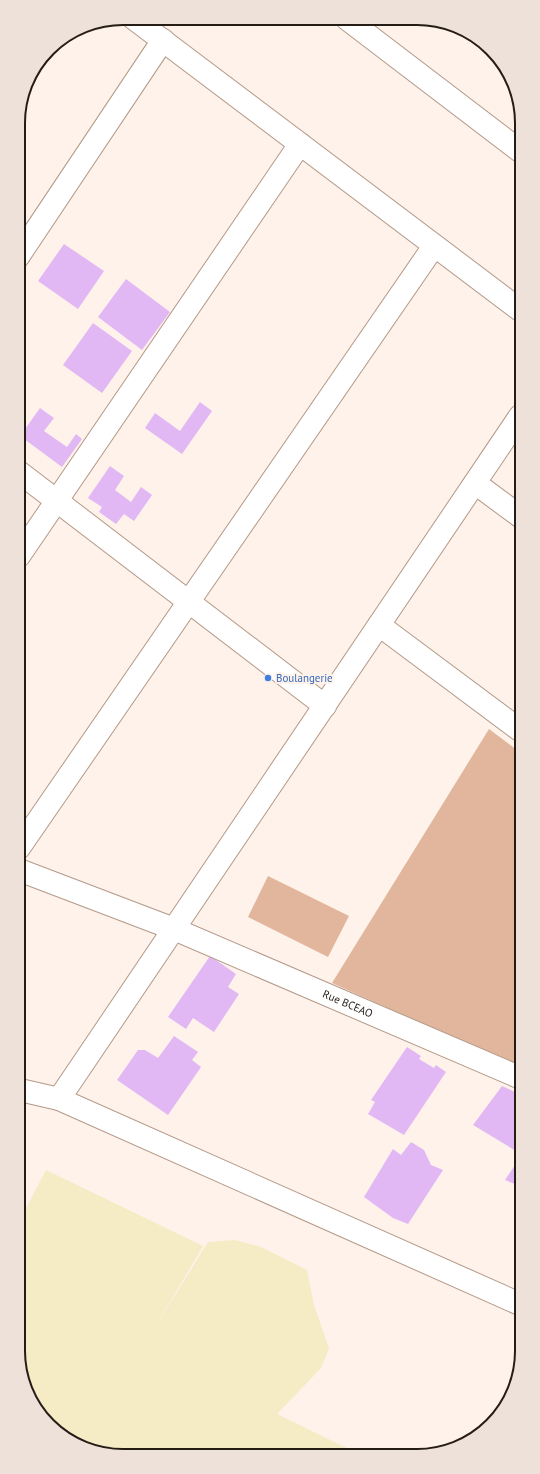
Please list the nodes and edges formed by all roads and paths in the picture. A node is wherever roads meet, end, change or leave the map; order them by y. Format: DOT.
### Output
graph roads {
  1 [pos="143,25"];
  2 [pos="354,25"];
  3 [pos="163,40"];
  4 [pos="300,144"];
  5 [pos="515,148"];
  6 [pos="434,246"];
  7 [pos="25,247"];
  8 [pos="515,306"];
  9 [pos="515,424"];
  10 [pos="25,477"];
  11 [pos="476,483"];
  12 [pos="56,501"];
  13 [pos="515,513"];
  14 [pos="25,547"];
  15 [pos="189,602"];
  16 [pos="379,625"];
  17 [pos="325,706"];
  18 [pos="515,727"];
  19 [pos="25,839"];
  20 [pos="25,872"];
  21 [pos="174,929"];
  22 [pos="515,1075"];
  23 [pos="25,1091"];
  24 [pos="59,1099"];
  25 [pos="515,1302"];
  1 -- 3 [label="street"];
  2 -- 5 [label="street"];
  3 -- 4 [label="street"];
  3 -- 7 [label="street"];
  4 -- 6 [label="street"];
  4 -- 12 [label="street"];
  6 -- 8 [label="street"];
  6 -- 15 [label="street"];
  9 -- 11 [label="street"];
  10 -- 12 [label="street"];
  11 -- 13 [label="street"];
  11 -- 16 [label="street"];
  12 -- 14 [label="street"];
  12 -- 15 [label="street"];
  15 -- 17 [label="street"];
  15 -- 19 [label="street"];
  16 -- 17 [label="street"];
  16 -- 18 [label="street"];
  17 -- 21 [label="street"];
  20 -- 21 [label="street, Rue BCEAO"];
  21 -- 22 [label="street, Rue BCEAO"];
  21 -- 24 [label="street"];
  23 -- 24 [label="street"];
  24 -- 25 [label="street"];
}
